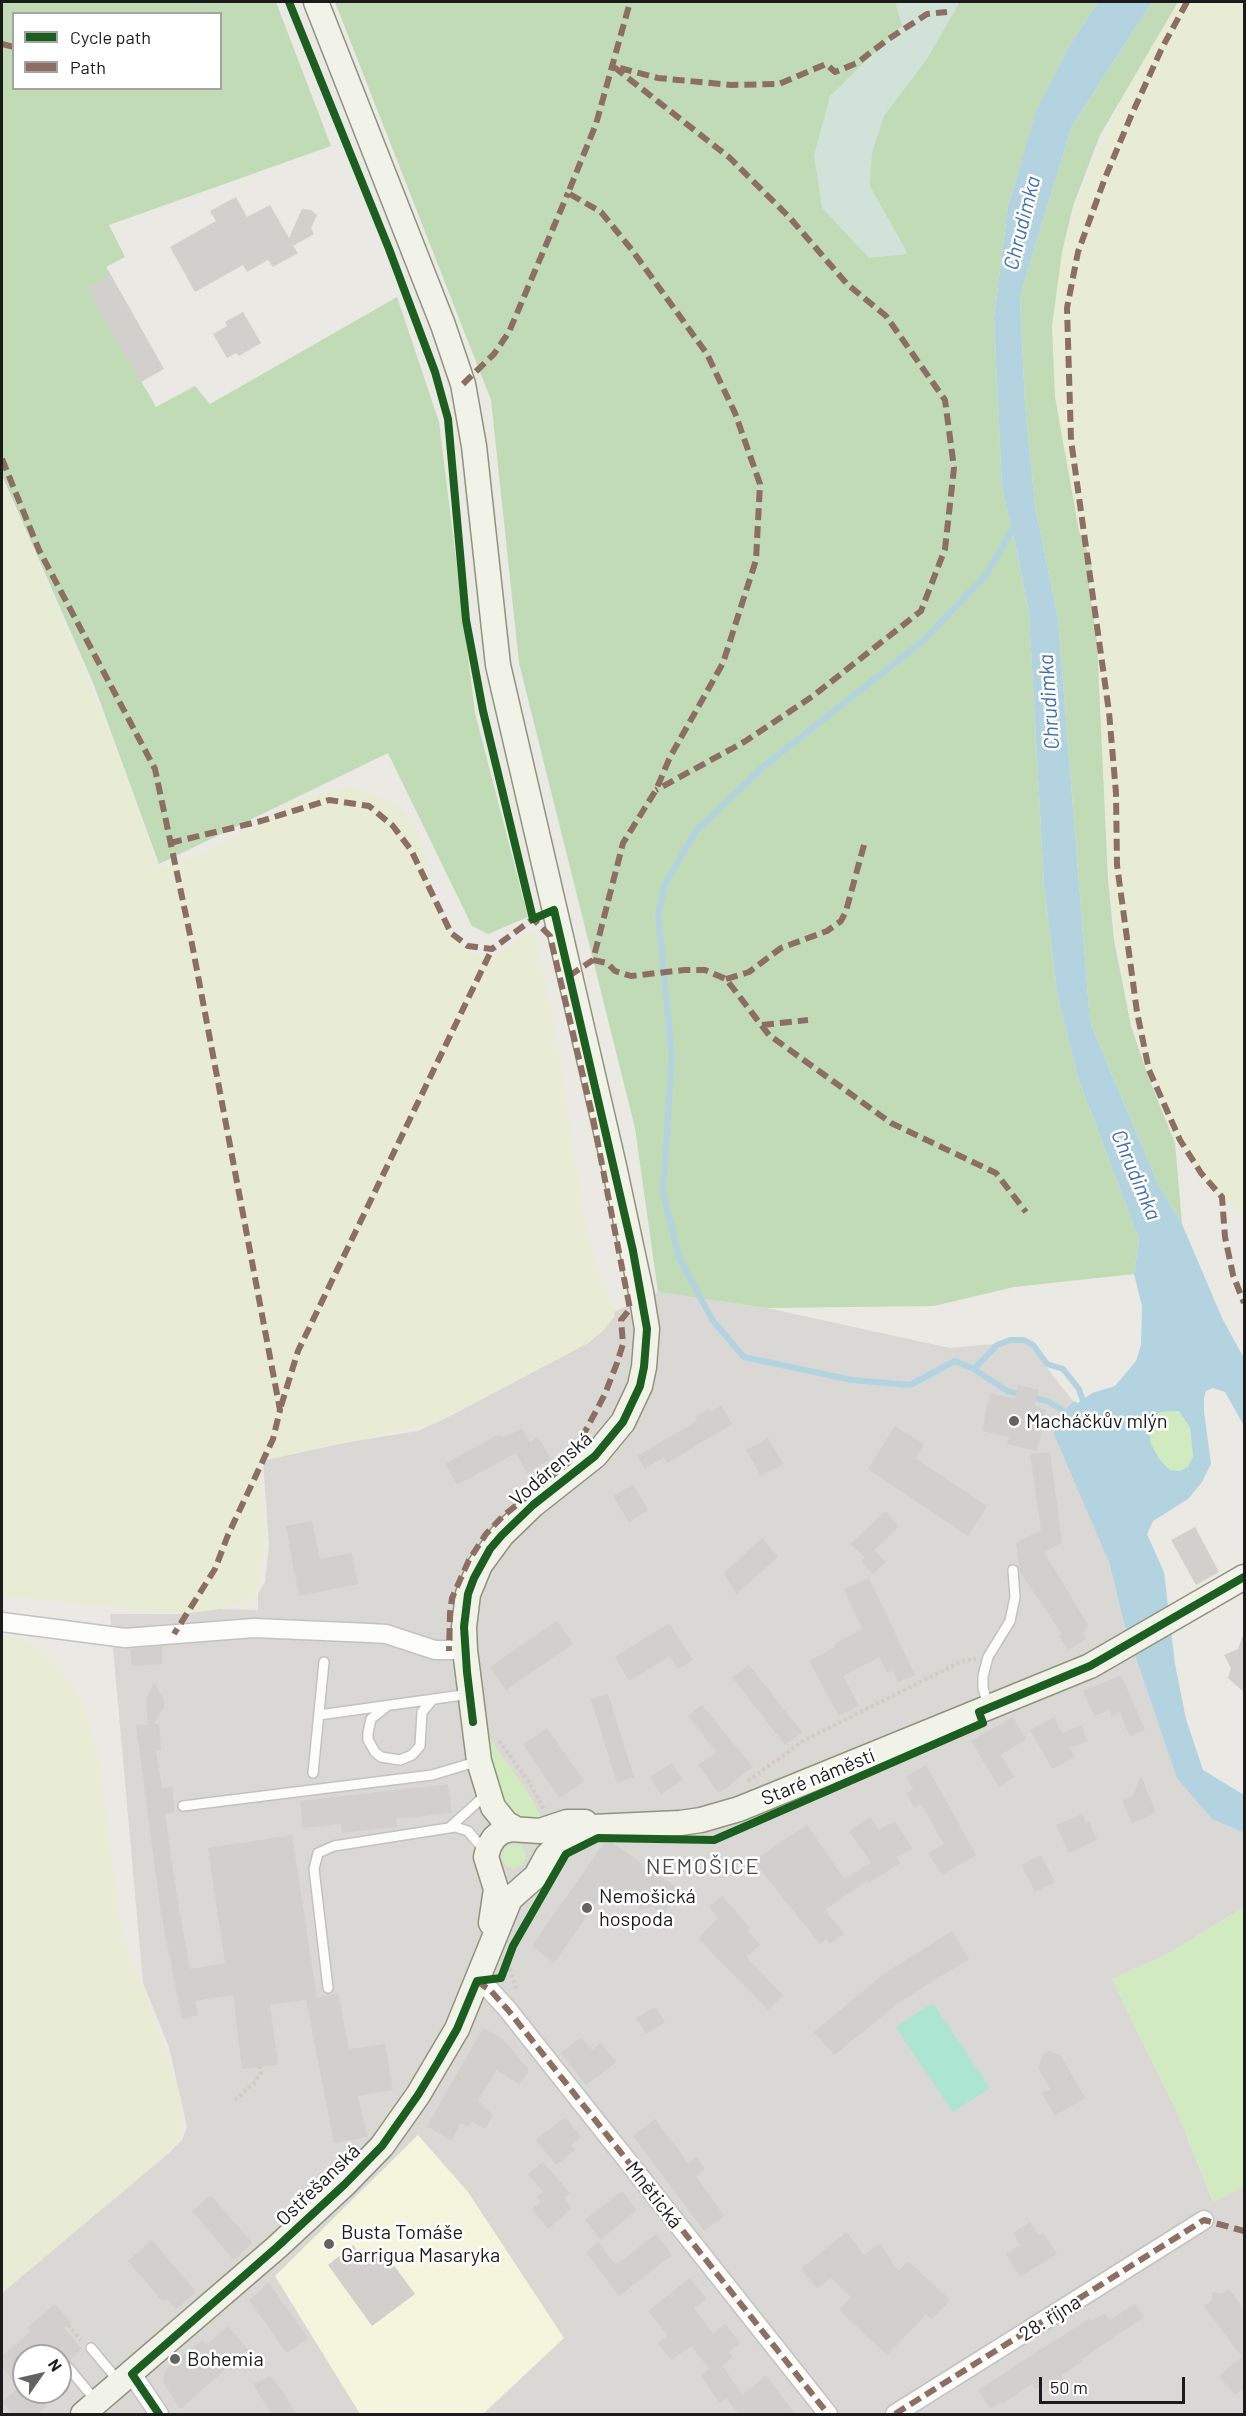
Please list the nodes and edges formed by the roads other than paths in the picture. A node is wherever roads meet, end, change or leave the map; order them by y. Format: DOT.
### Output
graph roads {
  1 [pos="316,2"];
  2 [pos="1013,1570"];
  3 [pos="1245,1577"];
  4 [pos="2,1622"];
  5 [pos="465,1650"];
  6 [pos="324,1662"];
  7 [pos="470,1694"];
  8 [pos="433,1699"];
  9 [pos="387,1706"];
  10 [pos="989,1708"];
  11 [pos="319,1715"];
  12 [pos="479,1761"];
  13 [pos="313,1773"];
  14 [pos="480,1800"];
  15 [pos="183,1806"];
  16 [pos="625,1825"];
  17 [pos="449,1828"];
  18 [pos="519,1829"];
  19 [pos="487,1860"];
  20 [pos="536,1873"];
  21 [pos="480,1971"];
  22 [pos="328,1988"];
  23 [pos="1204,2220"];
  24 [pos="91,2348"];
  25 [pos="72,2375"];
  26 [pos="126,2379"];
  27 [pos="91,2409"];
  28 [pos="159,2415"];
  29 [pos="828,2415"];
  30 [pos="895,2415"];
  1 -- 5 [label="street, Vodárenská"];
  2 -- 10 [label="lane"];
  3 -- 10 [label="street, Staré náměstí"];
  4 -- 5 [label="street"];
  5 -- 7 [label="street, Vodárenská"];
  6 -- 11 [label="lane"];
  7 -- 8 [label="lane"];
  7 -- 12 [label="street, Vodárenská"];
  8 -- 9 [label="lane"];
  8 -- 9 [label="lane"];
  9 -- 11 [label="lane"];
  10 -- 16 [label="street, Staré náměstí"];
  11 -- 13 [label="lane"];
  12 -- 14 [label="street, Vodárenská"];
  12 -- 15 [label="lane"];
  12 -- 18 [label="street, Vodárenská"];
  14 -- 17 [label="lane"];
  14 -- 19 [label="street, Vodárenská"];
  16 -- 18 [label="street, Staré náměstí"];
  16 -- 20 [label="street, Staré náměstí"];
  17 -- 19 [label="lane"];
  17 -- 22 [label="lane"];
  18 -- 19 [label="street, Staré náměstí"];
  18 -- 20 [label="street"];
  19 -- 20 [label="street"];
  19 -- 21 [label="street"];
  20 -- 21 [label="street, Staré náměstí"];
  21 -- 26 [label="street, Ostřešanská"];
  21 -- 29 [label="street, Mnětická"];
  23 -- 30 [label="street, 28. října"];
  24 -- 26 [label="lane"];
  25 -- 27 [label="lane"];
  26 -- 27 [label="street, Ostřešanská"];
  26 -- 28 [label="street"];
}
